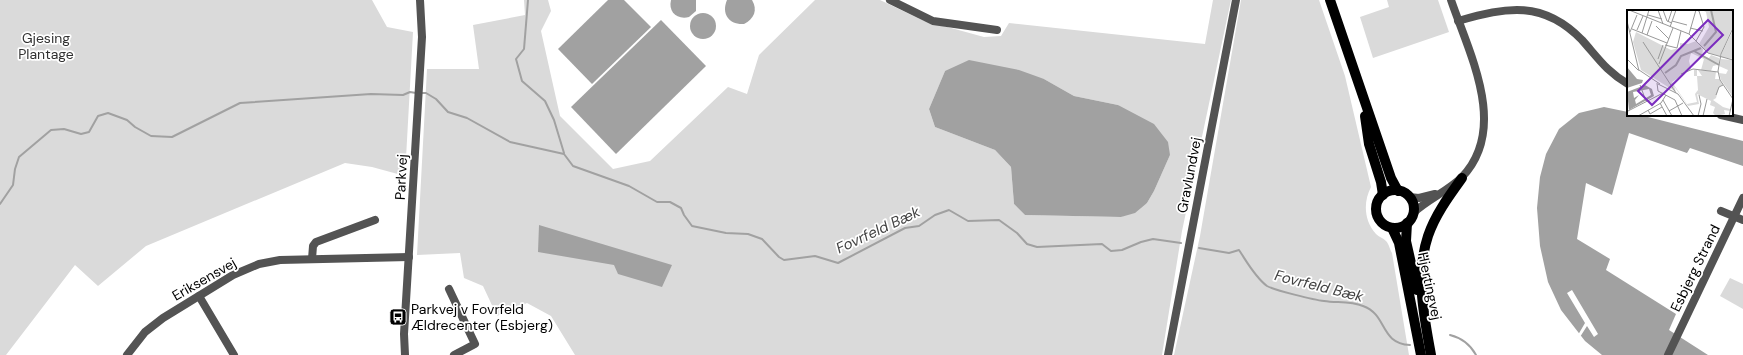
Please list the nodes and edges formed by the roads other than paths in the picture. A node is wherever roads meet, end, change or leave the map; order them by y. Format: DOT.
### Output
graph roads {
  1 [pos="420,0"];
  2 [pos="890,0"];
  3 [pos="1236,0"];
  4 [pos="1330,0"];
  5 [pos="1451,0"];
  6 [pos="1458,21"];
  7 [pos="997,30"];
  8 [pos="1627,83"];
  9 [pos="1359,85"];
  10 [pos="1725,116"];
  11 [pos="1743,120"];
  12 [pos="1462,178"];
  13 [pos="1398,191"];
  14 [pos="1439,193"];
  15 [pos="1383,195"];
  16 [pos="1409,197"];
  17 [pos="1743,198"];
  18 [pos="1721,211"];
  19 [pos="1413,213"];
  20 [pos="1734,216"];
  21 [pos="375,220"];
  22 [pos="1743,220"];
  23 [pos="1407,223"];
  24 [pos="1392,228"];
  25 [pos="409,257"];
  26 [pos="312,259"];
  27 [pos="449,289"];
  28 [pos="199,296"];
  29 [pos="131,353"];
  30 [pos="234,355"];
  31 [pos="405,355"];
  32 [pos="454,355"];
  33 [pos="1168,355"];
  34 [pos="1422,355"];
  35 [pos="1430,355"];
  36 [pos="1668,355"];
  1 -- 25 [label="street, Parkvej"];
  2 -- 7 [label="street"];
  3 -- 33 [label="street, Gravlundvej"];
  4 -- 9 [label="main road"];
  5 -- 6 [label="street"];
  6 -- 8 [label="street"];
  6 -- 12 [label="street"];
  9 -- 13 [label="main road"];
  9 -- 15 [label="main road"];
  10 -- 11 [label="street"];
  12 -- 14 [label="street"];
  12 -- 35 [label="main road"];
  13 -- 15 [label="main road"];
  13 -- 16 [label="main road"];
  14 -- 16 [label="street"];
  14 -- 19 [label="street"];
  15 -- 24 [label="main road"];
  16 -- 19 [label="main road"];
  17 -- 20 [label="street, Esbjerg Strand"];
  18 -- 20 [label="street, Esbjerg Strand"];
  19 -- 23 [label="main road"];
  20 -- 22 [label="street, Esbjerg Strand"];
  20 -- 36 [label="street, Esbjerg Strand"];
  21 -- 26 [label="street"];
  23 -- 24 [label="main road"];
  23 -- 35 [label="main road, Hjertingvej"];
  24 -- 34 [label="main road, Hjertingvej"];
  25 -- 26 [label="street, Eriksensvej"];
  25 -- 31 [label="street, Parkvej"];
  26 -- 28 [label="street, Eriksensvej"];
  27 -- 32 [label="street"];
  28 -- 29 [label="street, Eriksensvej"];
  28 -- 30 [label="street"];
}
